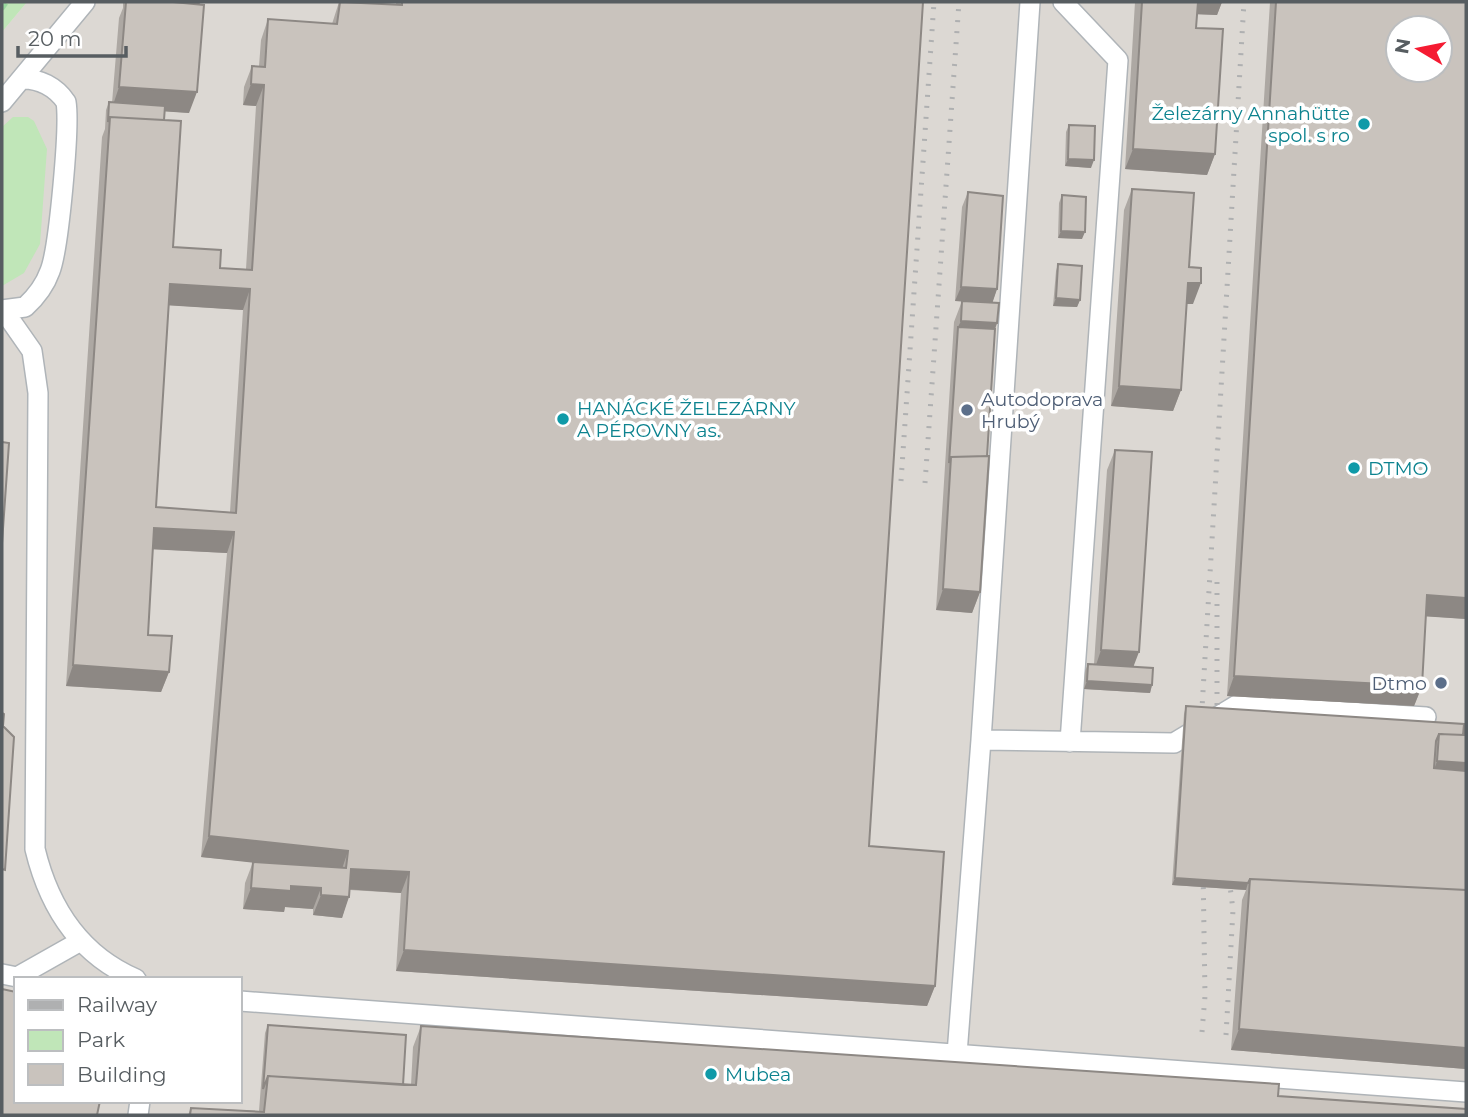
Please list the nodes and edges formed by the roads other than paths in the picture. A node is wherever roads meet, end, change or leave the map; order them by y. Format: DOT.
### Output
graph roads {
  1 [pos="85,2"];
  2 [pos="1030,2"];
  3 [pos="1063,2"];
  4 [pos="21,79"];
  5 [pos="2,102"];
  6 [pos="3,311"];
  7 [pos="1426,717"];
  8 [pos="981,740"];
  9 [pos="1070,742"];
  10 [pos="79,942"];
  11 [pos="2,974"];
  12 [pos="132,977"];
  13 [pos="242,1001"];
  14 [pos="957,1054"];
  15 [pos="1466,1092"];
  1 -- 4 [label="lane"];
  2 -- 8 [label="lane"];
  3 -- 9 [label="lane"];
  4 -- 5 [label="lane"];
  4 -- 6 [label="lane"];
  6 -- 10 [label="lane"];
  7 -- 9 [label="lane"];
  8 -- 9 [label="lane"];
  8 -- 14 [label="lane"];
  10 -- 11 [label="lane"];
  10 -- 12 [label="lane"];
  13 -- 14 [label="lane"];
  14 -- 15 [label="lane"];
}
